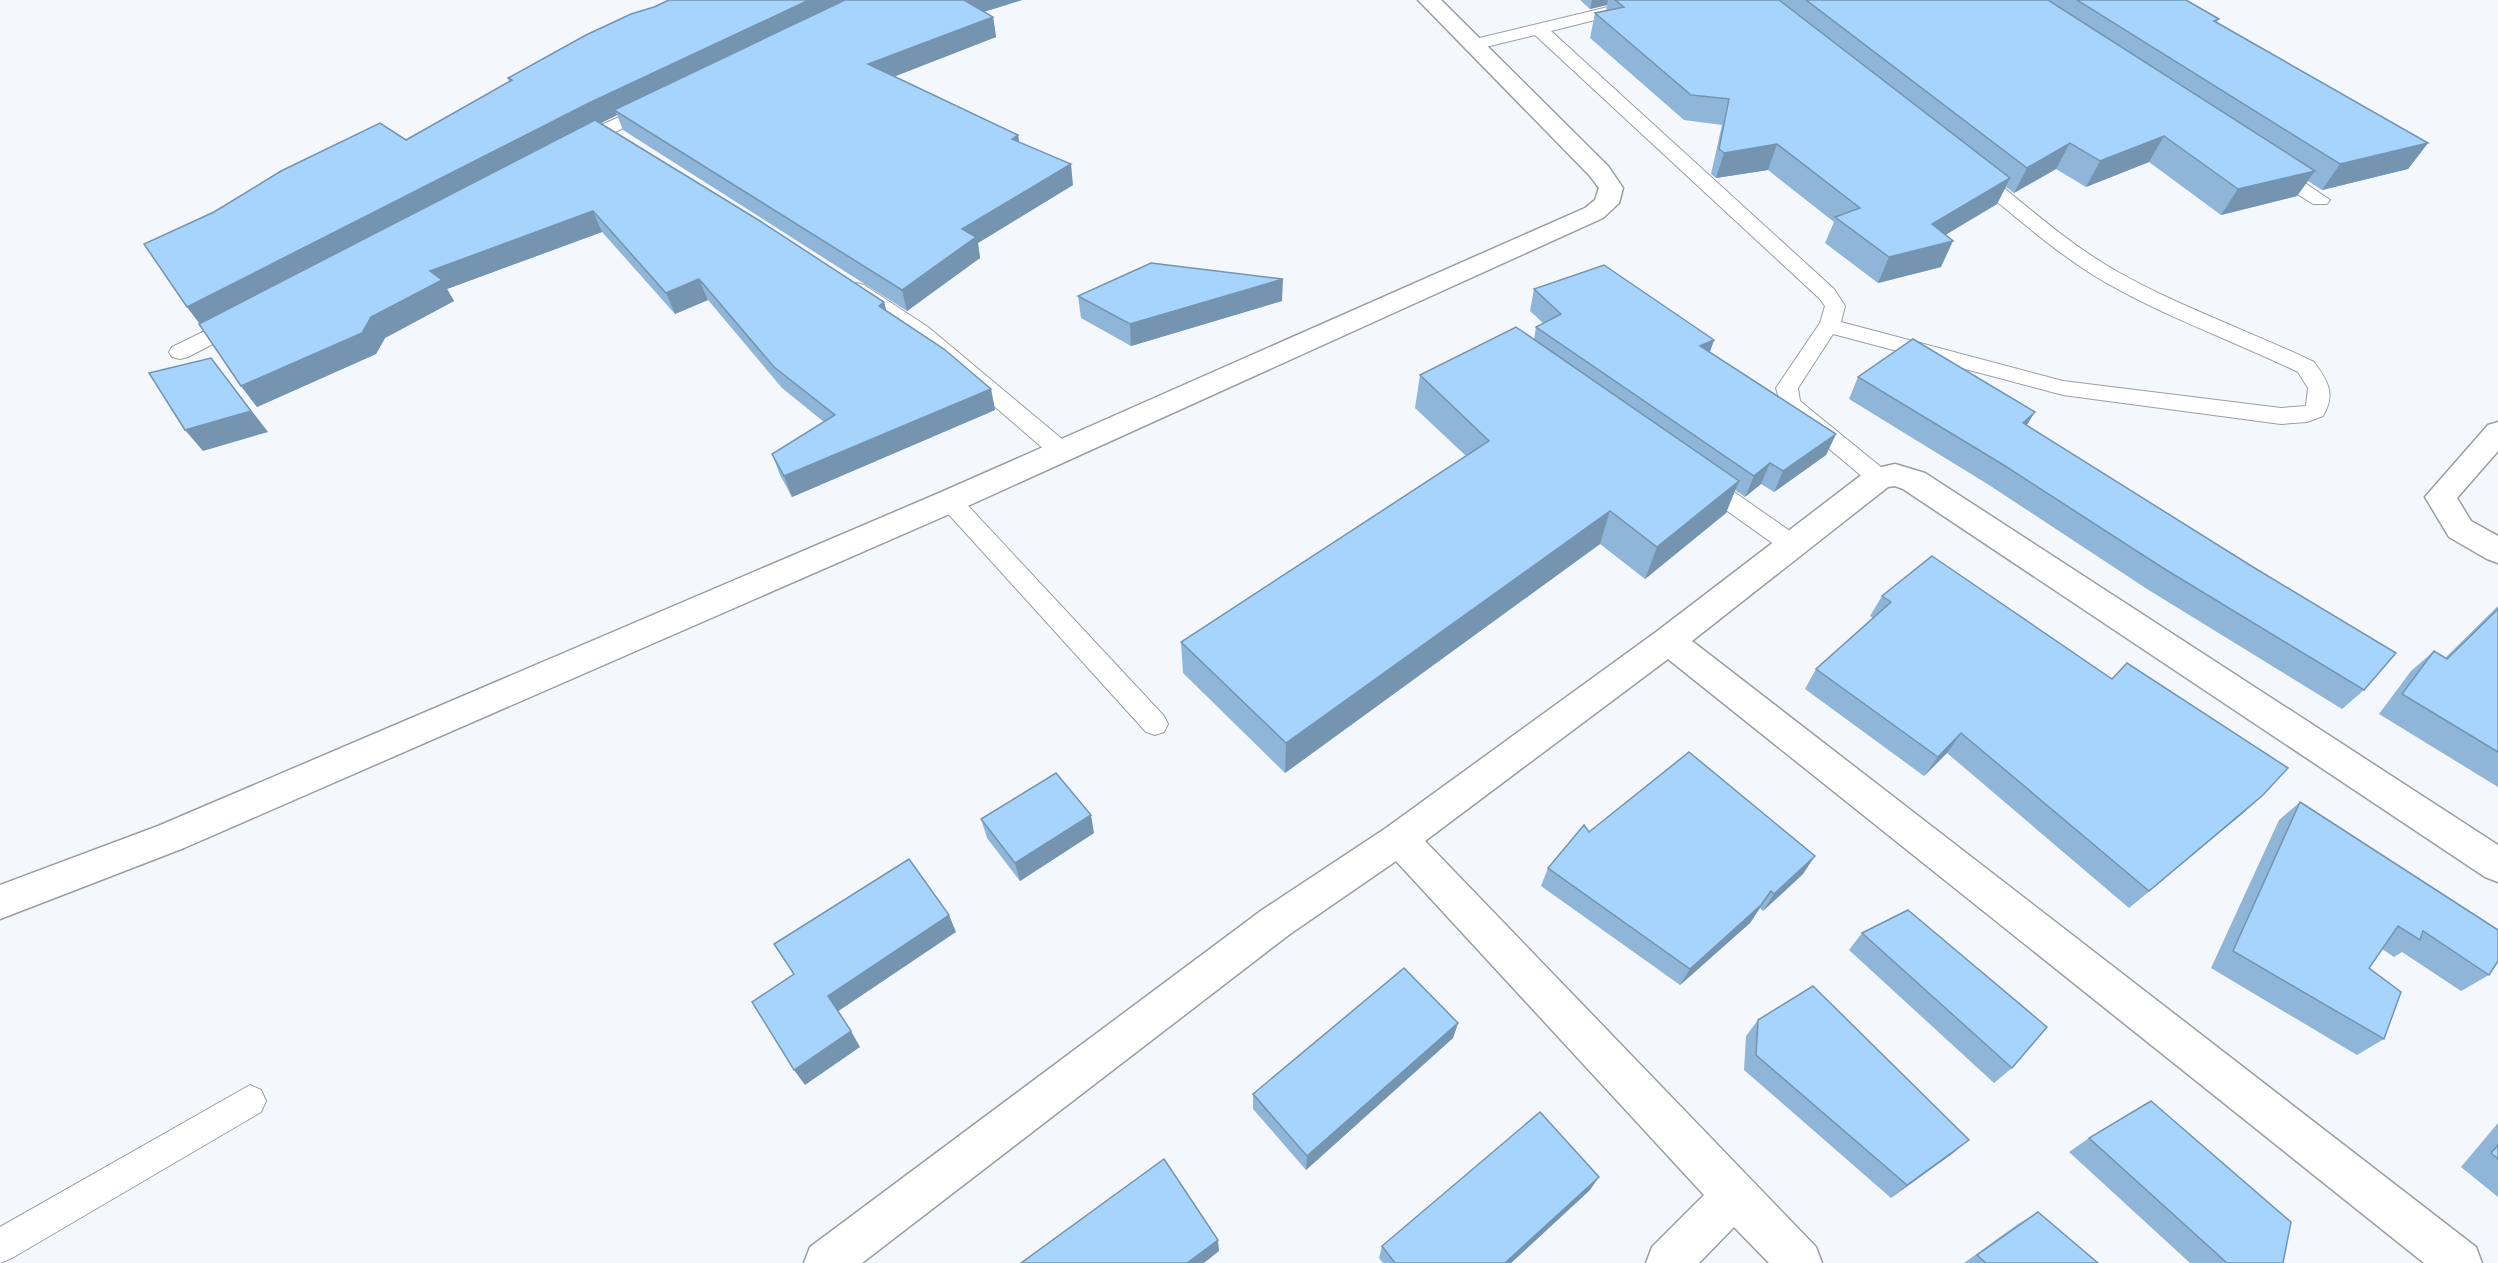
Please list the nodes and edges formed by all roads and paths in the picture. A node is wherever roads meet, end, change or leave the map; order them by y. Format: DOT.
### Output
graph roads {
  1 [pos="1429,0"];
  2 [pos="1658,0"];
  3 [pos="1539,29"];
  4 [pos="1473,45"];
  5 [pos="670,99"];
  6 [pos="605,130"];
  7 [pos="584,141"];
  8 [pos="625,142"];
  9 [pos="2260,161"];
  10 [pos="1960,163"];
  11 [pos="2320,200"];
  12 [pos="843,281"];
  13 [pos="255,313"];
  14 [pos="1828,326"];
  15 [pos="180,352"];
  16 [pos="2498,432"];
  17 [pos="1060,450"];
  18 [pos="1685,470"];
  19 [pos="1879,478"];
  20 [pos="950,501"];
  21 [pos="1791,544"];
  22 [pos="2498,551"];
  23 [pos="1668,640"];
  24 [pos="1155,724"];
  25 [pos="1399,838"];
  26 [pos="2498,865"];
  27 [pos="0,902"];
  28 [pos="250,1101"];
  29 [pos="1734,1196"];
  30 [pos="0,1246"];
  31 [pos="826,1263"];
  32 [pos="1668,1263"];
  33 [pos="1800,1263"];
  34 [pos="2460,1263"];
  1 -- 4 [label="street"];
  2 -- 3 [label="lane"];
  3 -- 4 [label="lane"];
  3 -- 14 [label="lane"];
  4 -- 17 [label="street"];
  5 -- 6 [label="lane"];
  6 -- 7 [label="lane"];
  6 -- 8 [label="lane"];
  9 -- 11 [label="lane"];
  10 -- 14 [label="lane"];
  12 -- 17 [label="lane"];
  13 -- 15 [label="lane"];
  14 -- 19 [label="lane"];
  16 -- 22 [label="street"];
  17 -- 20 [label="street"];
  18 -- 21 [label="lane"];
  19 -- 21 [label="street"];
  19 -- 26 [label="street"];
  20 -- 24 [label="lane"];
  20 -- 27 [label="street"];
  21 -- 23 [label="street"];
  23 -- 25 [label="street"];
  23 -- 34 [label="street"];
  25 -- 29 [label="street"];
  25 -- 31 [label="street"];
  28 -- 30 [label="lane"];
  29 -- 32 [label="street"];
  29 -- 33 [label="street"];
}
